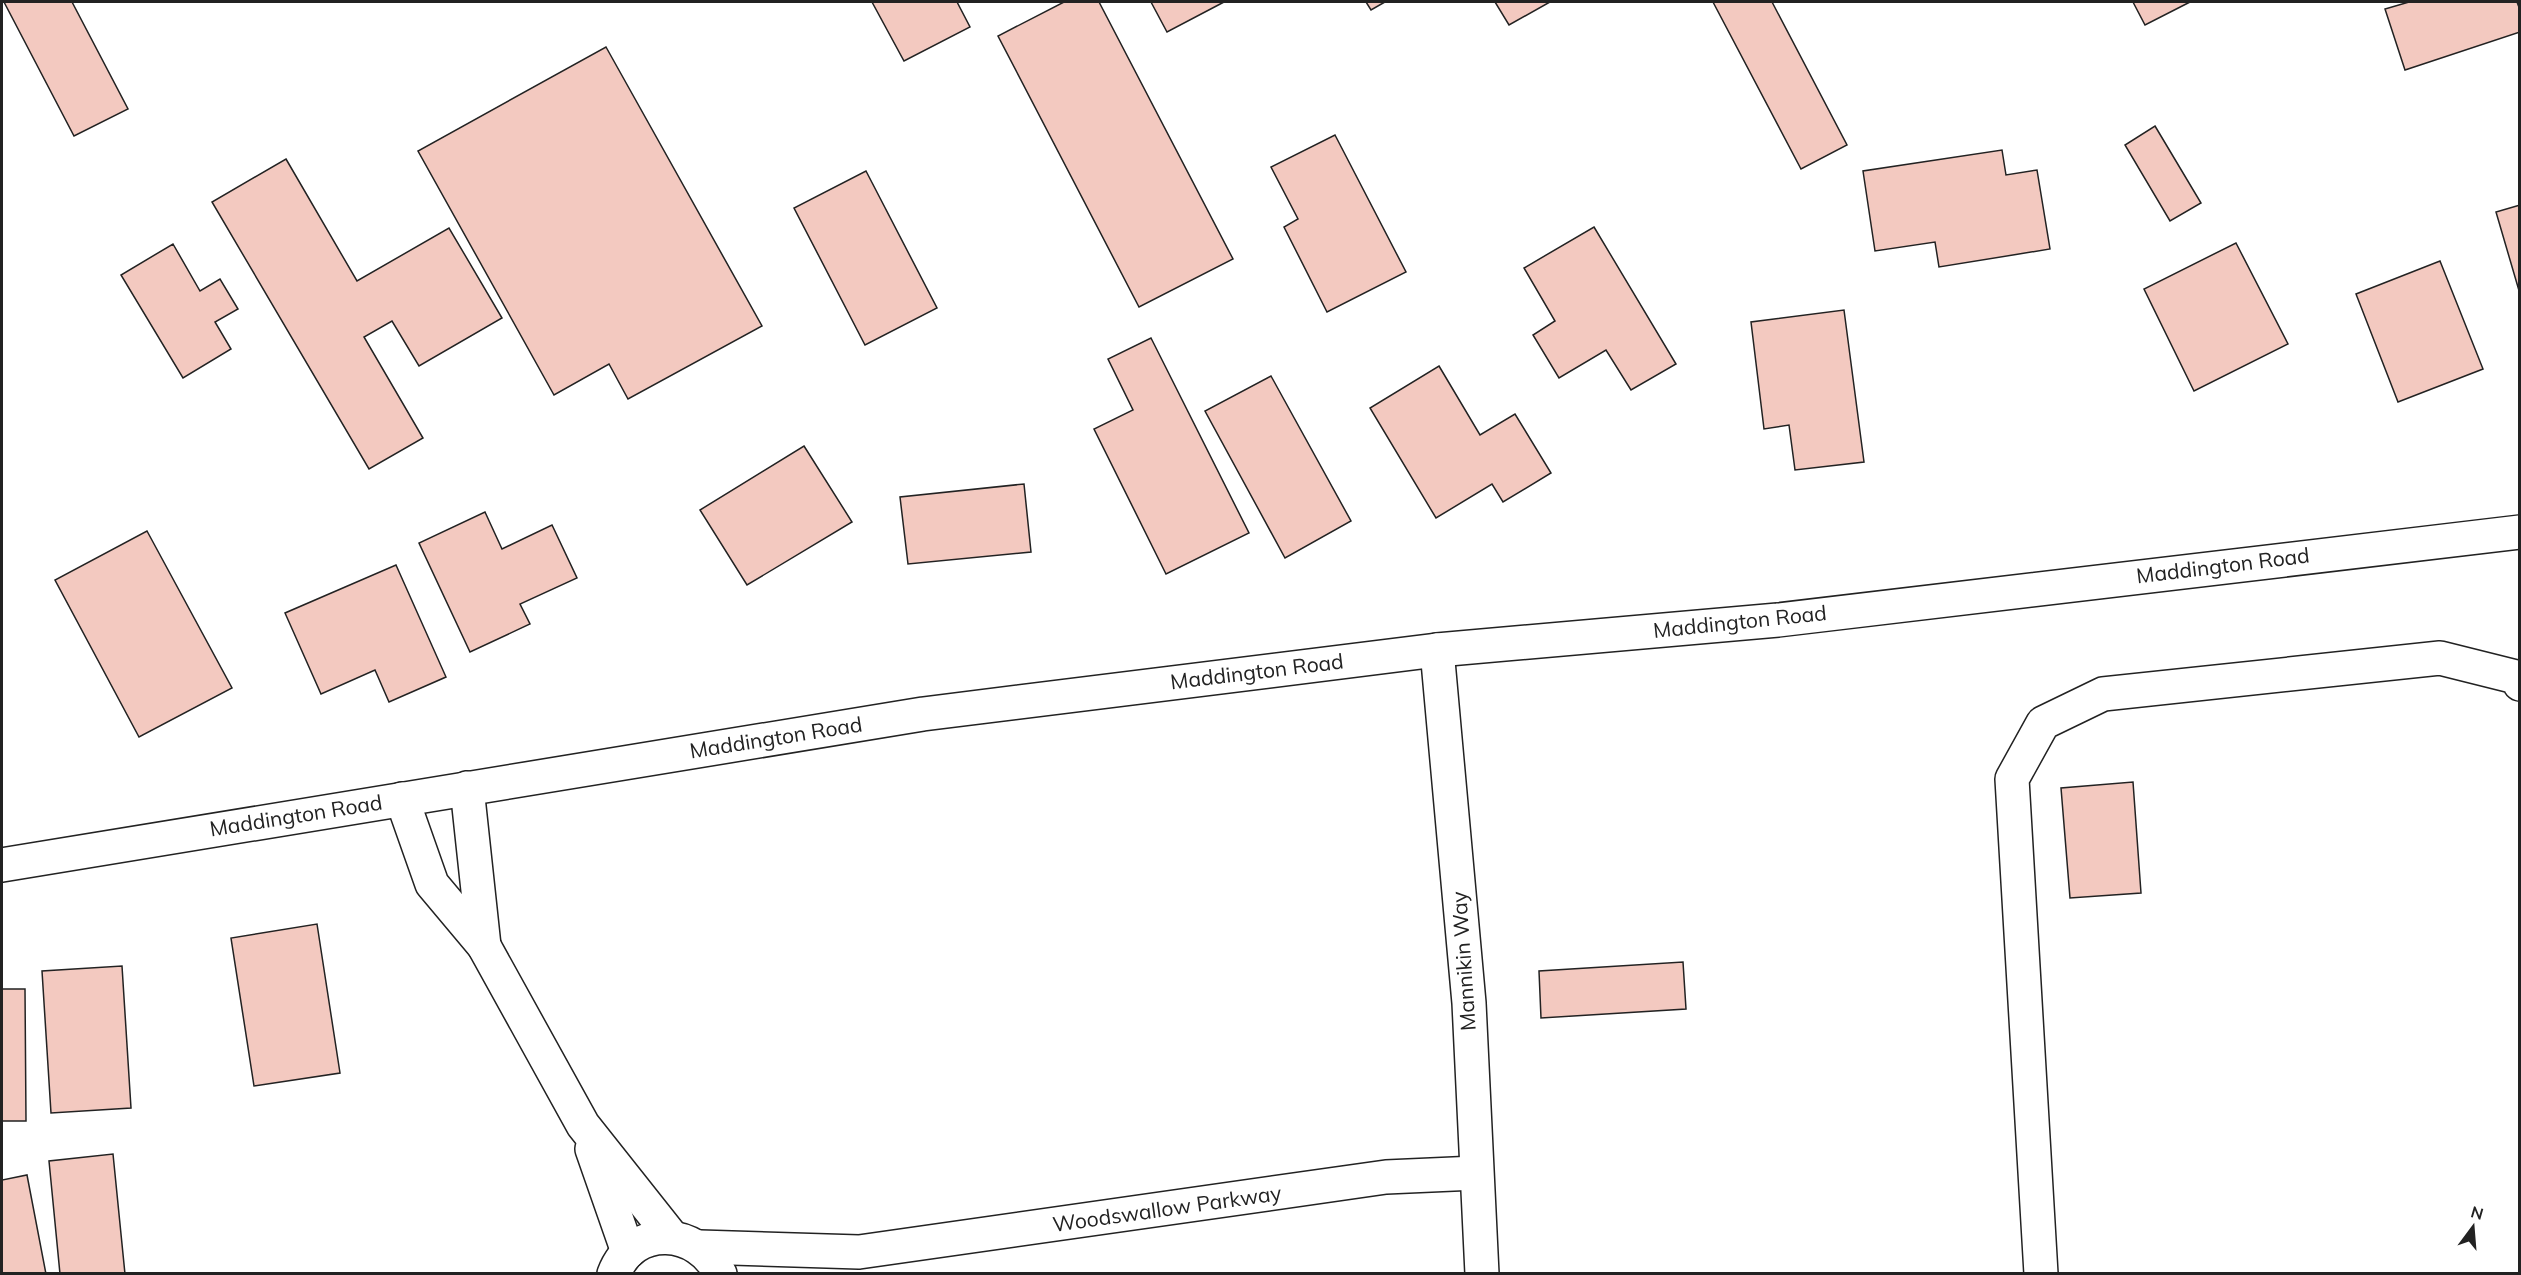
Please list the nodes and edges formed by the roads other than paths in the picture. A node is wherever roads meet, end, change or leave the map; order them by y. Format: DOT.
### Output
graph roads {
  1 [pos="2520,532"];
  2 [pos="1437,650"];
  3 [pos="2520,684"];
  4 [pos="467,788"];
  5 [pos="402,799"];
  6 [pos="2,865"];
  7 [pos="484,946"];
  8 [pos="583,1125"];
  9 [pos="1476,1173"];
  10 [pos="685,1242"];
  11 [pos="859,1252"];
  12 [pos="621,1263"];
  13 [pos="720,1274"];
  14 [pos="805,1274"];
  15 [pos="1482,1274"];
  16 [pos="2041,1274"];
  1 -- 2 [label="street, Maddington Road"];
  2 -- 4 [label="street, Maddington Road"];
  2 -- 9 [label="street, Mannikin Way"];
  3 -- 16 [label="street"];
  4 -- 5 [label="street, Maddington Road"];
  4 -- 7 [label="street"];
  5 -- 6 [label="street, Maddington Road"];
  5 -- 7 [label="street"];
  7 -- 8 [label="street"];
  8 -- 10 [label="street"];
  8 -- 12 [label="street"];
  9 -- 11 [label="street, Woodswallow Parkway"];
  9 -- 15 [label="street, Mannikin Way"];
  10 -- 11 [label="street, Woodswallow Parkway"];
  10 -- 12 [label="street, Woodswallow Parkway"];
  10 -- 13 [label="street"];
  11 -- 14 [label="street, Woodswallow Parkway"];
}
